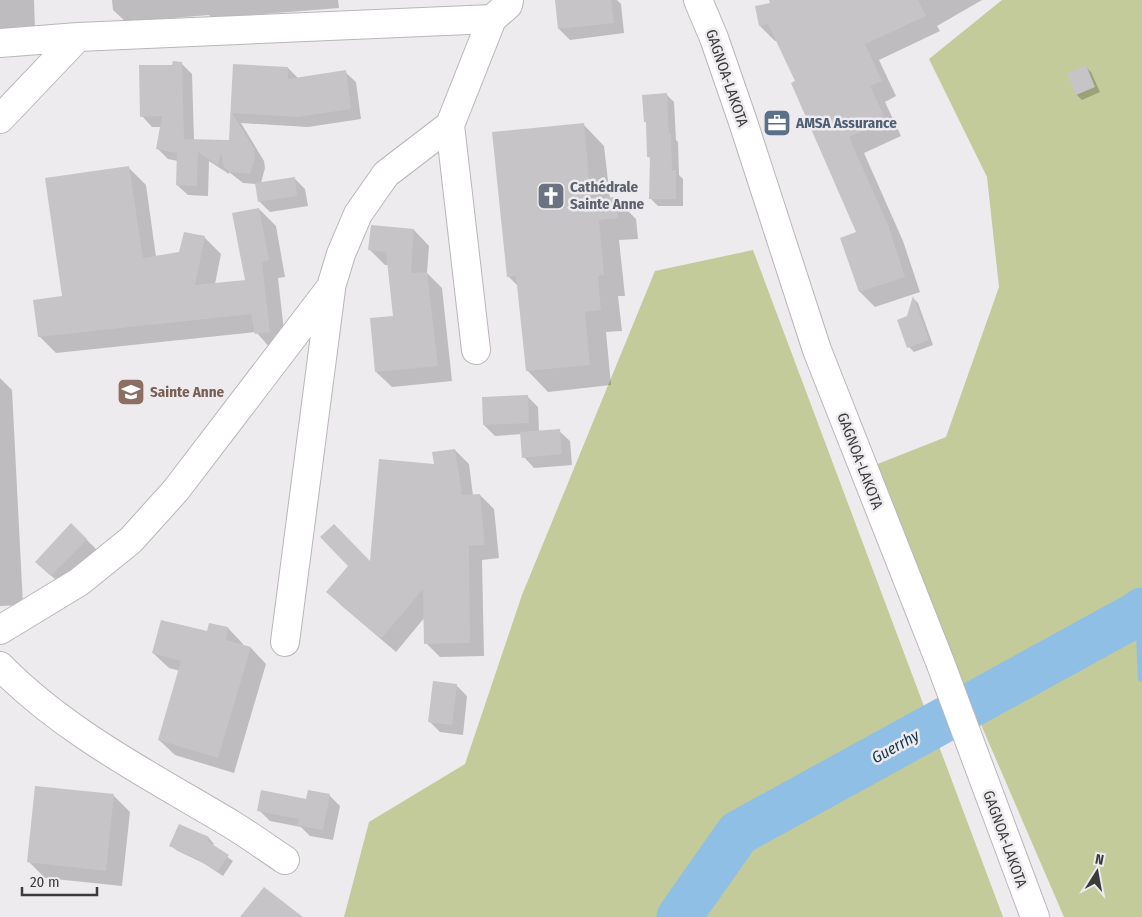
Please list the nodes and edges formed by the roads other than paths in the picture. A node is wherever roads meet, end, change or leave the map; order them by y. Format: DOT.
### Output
graph roads {
  1 [pos="698,0"];
  2 [pos="500,9"];
  3 [pos="78,37"];
  4 [pos="0,43"];
  5 [pos="0,119"];
  6 [pos="450,125"];
  7 [pos="331,287"];
  8 [pos="476,350"];
  9 [pos="0,630"];
  10 [pos="285,642"];
  11 [pos="0,666"];
  12 [pos="285,860"];
  13 [pos="1035,917"];
  1 -- 13 [label="main road, GAGNOA-LAKOTA"];
  2 -- 3 [label="main road"];
  2 -- 6 [label="main road"];
  3 -- 4 [label="main road"];
  3 -- 5 [label="main road"];
  6 -- 7 [label="main road"];
  6 -- 8 [label="main road"];
  7 -- 9 [label="main road"];
  7 -- 10 [label="main road"];
  11 -- 12 [label="main road"];
}
